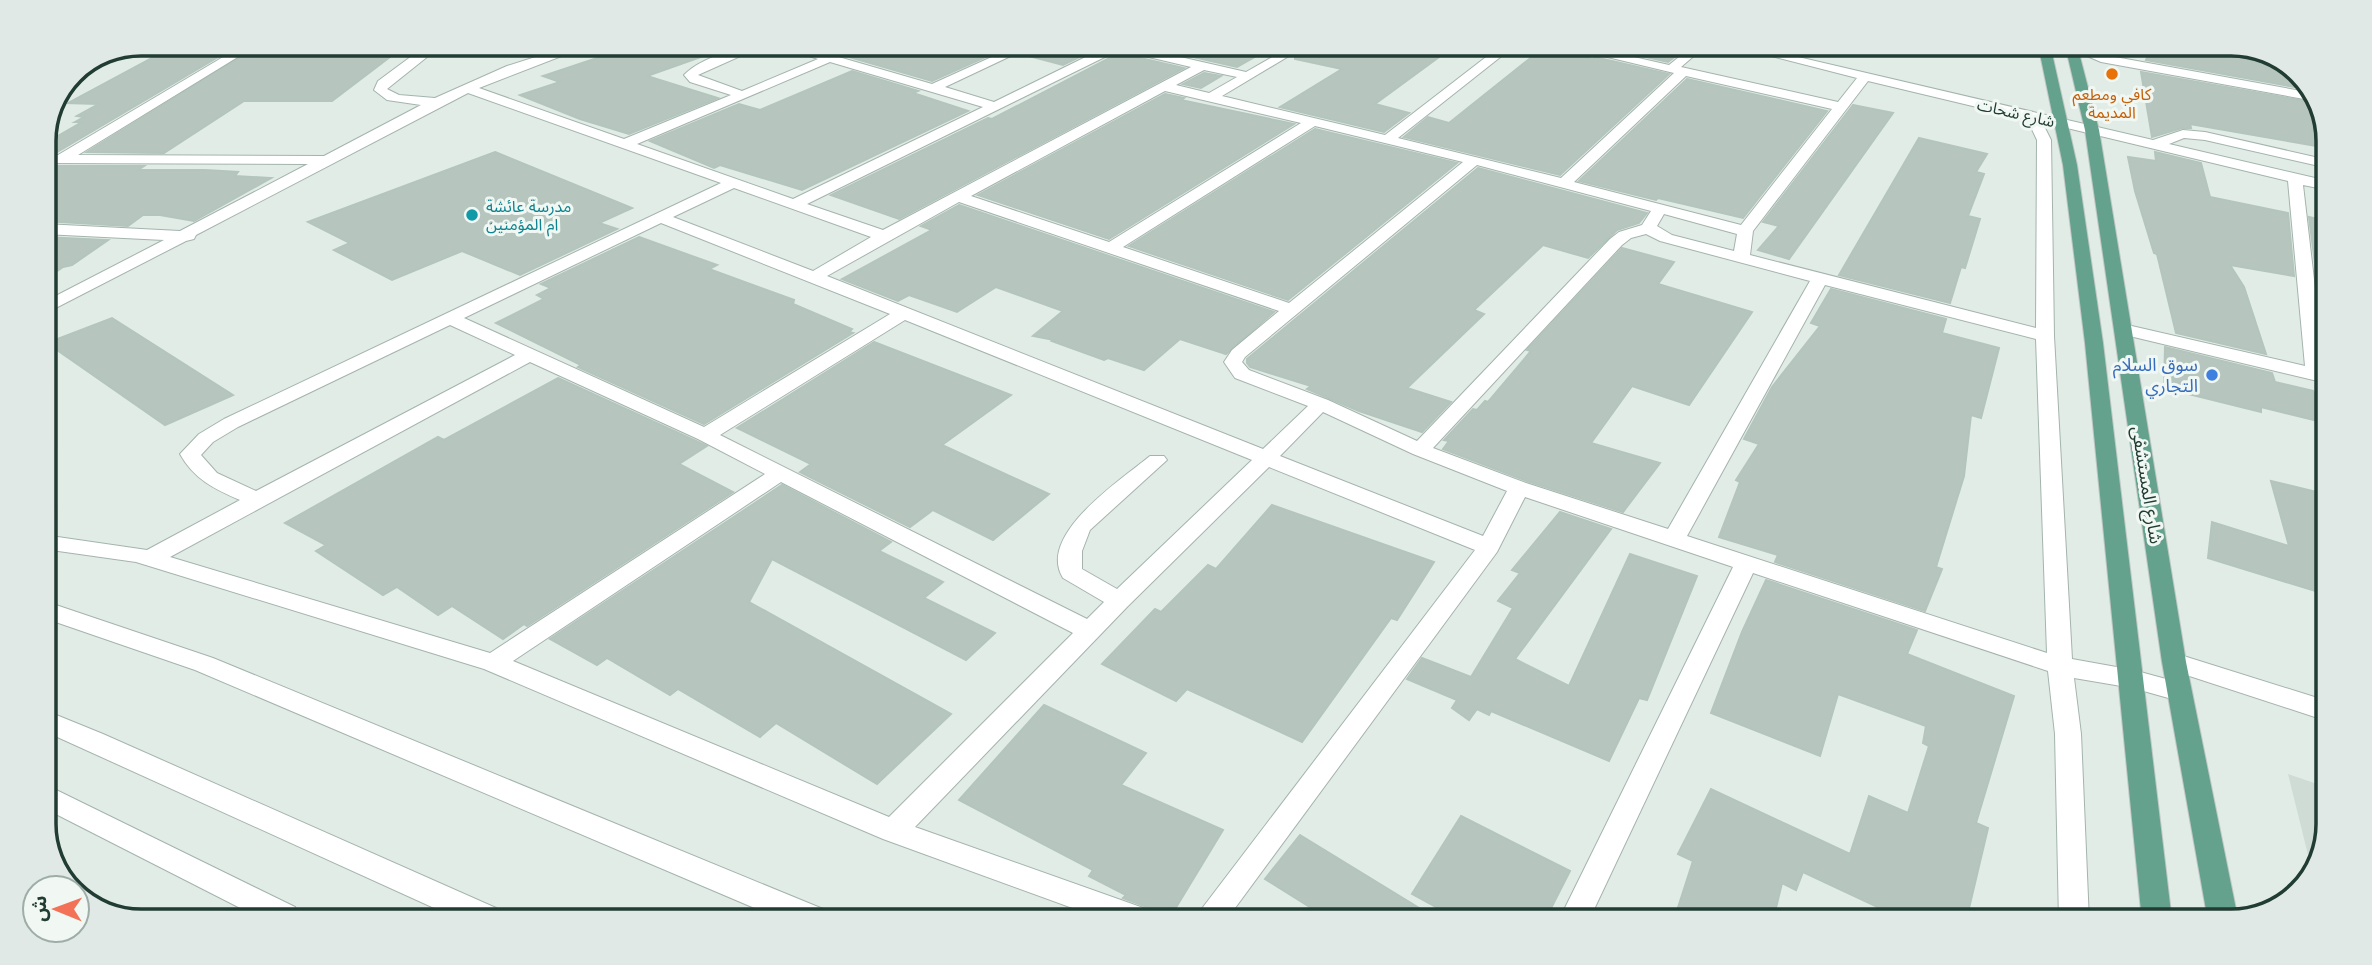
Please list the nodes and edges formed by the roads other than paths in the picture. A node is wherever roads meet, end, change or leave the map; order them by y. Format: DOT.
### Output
graph roads {
  1 [pos="233,56"];
  2 [pos="420,56"];
  3 [pos="551,56"];
  4 [pos="731,56"];
  5 [pos="823,56"];
  6 [pos="1004,56"];
  7 [pos="1096,56"];
  8 [pos="1163,56"];
  9 [pos="1282,56"];
  10 [pos="1495,56"];
  11 [pos="1613,56"];
  12 [pos="1690,56"];
  13 [pos="1779,56"];
  14 [pos="2046,56"];
  15 [pos="2074,56"];
  16 [pos="2096,56"];
  17 [pos="830,58"];
  18 [pos="1204,65"];
  19 [pos="1677,70"];
  20 [pos="1248,76"];
  21 [pos="1864,77"];
  22 [pos="1161,86"];
  23 [pos="467,88"];
  24 [pos="933,88"];
  25 [pos="2302,95"];
  26 [pos="743,96"];
  27 [pos="1211,97"];
  28 [pos="438,102"];
  29 [pos="995,106"];
  30 [pos="1842,107"];
  31 [pos="2033,117"];
  32 [pos="1315,120"];
  33 [pos="2059,123"];
  34 [pos="2092,130"];
  35 [pos="1388,139"];
  36 [pos="624,144"];
  37 [pos="2156,144"];
  38 [pos="56,159"];
  39 [pos="61,159"];
  40 [pos="328,160"];
  41 [pos="1475,160"];
  42 [pos="2316,161"];
  43 [pos="2295,178"];
  44 [pos="733,183"];
  45 [pos="1564,183"];
  46 [pos="2316,183"];
  47 [pos="957,196"];
  48 [pos="792,205"];
  49 [pos="1659,211"];
  50 [pos="661,218"];
  51 [pos="1648,228"];
  52 [pos="56,230"];
  53 [pos="1745,231"];
  54 [pos="188,236"];
  55 [pos="884,236"];
  56 [pos="1111,248"];
  57 [pos="1741,258"];
  58 [pos="814,277"];
  59 [pos="1819,280"];
  60 [pos="56,303"];
  61 [pos="1289,309"];
  62 [pos="905,312"];
  63 [pos="452,319"];
  64 [pos="2123,329"];
  65 [pos="2045,337"];
  66 [pos="2316,343"];
  67 [pos="529,355"];
  68 [pos="2316,374"];
  69 [pos="1321,404"];
  70 [pos="705,435"];
  71 [pos="1420,450"];
  72 [pos="1265,457"];
  73 [pos="1157,460"];
  74 [pos="780,473"];
  75 [pos="1519,488"];
  76 [pos="257,499"];
  77 [pos="1674,539"];
  78 [pos="56,544"];
  79 [pos="1489,547"];
  80 [pos="149,559"];
  81 [pos="1747,562"];
  82 [pos="1119,601"];
  83 [pos="56,613"];
  84 [pos="1090,631"];
  85 [pos="2174,662"];
  86 [pos="494,663"];
  87 [pos="2060,666"];
  88 [pos="2133,679"];
  89 [pos="2179,692"];
  90 [pos="2316,707"];
  91 [pos="56,725"];
  92 [pos="56,800"];
  93 [pos="893,831"];
  94 [pos="270,909"];
  95 [pos="467,909"];
  96 [pos="790,909"];
  97 [pos="1111,909"];
  98 [pos="1217,909"];
  99 [pos="1579,909"];
  100 [pos="2074,909"];
  101 [pos="2156,909"];
  102 [pos="2221,909"];
  1 -- 39 [label="street"];
  2 -- 28 [label="street"];
  3 -- 23 [label="street"];
  4 -- 26 [label="street"];
  5 -- 17 [label="street"];
  6 -- 24 [label="street"];
  7 -- 29 [label="street"];
  8 -- 18 [label="street"];
  9 -- 20 [label="street"];
  10 -- 35 [label="street"];
  11 -- 19 [label="street"];
  12 -- 19 [label="street"];
  13 -- 21 [label="street, شارع شحات"];
  14 -- 33 [label="main road, شارع المستشفى"];
  15 -- 34 [label="main road, شارع المستشفى"];
  16 -- 25 [label="street"];
  17 -- 24 [label="street"];
  17 -- 26 [label="street"];
  18 -- 20 [label="street"];
  18 -- 22 [label="street"];
  19 -- 30 [label="street"];
  19 -- 45 [label="street"];
  20 -- 27 [label="street"];
  21 -- 30 [label="street"];
  21 -- 31 [label="street, شارع شحات"];
  22 -- 27 [label="street"];
  22 -- 47 [label="street"];
  23 -- 28 [label="street"];
  23 -- 36 [label="street"];
  24 -- 29 [label="street"];
  26 -- 36 [label="street"];
  27 -- 32 [label="street"];
  28 -- 40 [label="street"];
  29 -- 48 [label="street"];
  30 -- 53 [label="street"];
  31 -- 33 [label="street, شارع شحات"];
  31 -- 65 [label="street"];
  32 -- 35 [label="street"];
  32 -- 56 [label="street"];
  33 -- 34 [label="street, شارع شحات"];
  33 -- 88 [label="main road, شارع المستشفى"];
  34 -- 37 [label="street, شارع شحات"];
  34 -- 64 [label="main road, شارع المستشفى"];
  35 -- 41 [label="street"];
  36 -- 44 [label="street"];
  37 -- 42 [label="street"];
  37 -- 43 [label="street, شارع شحات"];
  38 -- 39 [label="street"];
  39 -- 40 [label="street"];
  40 -- 54 [label="street"];
  41 -- 45 [label="street"];
  41 -- 61 [label="street"];
  43 -- 46 [label="street, شارع شحات"];
  43 -- 66 [label="street"];
  44 -- 48 [label="street"];
  44 -- 50 [label="street"];
  45 -- 49 [label="street"];
  47 -- 55 [label="street"];
  47 -- 56 [label="street"];
  48 -- 55 [label="street"];
  49 -- 51 [label="street"];
  49 -- 53 [label="street"];
  50 -- 58 [label="street"];
  50 -- 63 [label="street"];
  51 -- 57 [label="street"];
  51 -- 71 [label="street"];
  52 -- 54 [label="street"];
  53 -- 57 [label="street"];
  54 -- 60 [label="street"];
  55 -- 58 [label="street"];
  56 -- 61 [label="street"];
  57 -- 59 [label="street"];
  58 -- 62 [label="street"];
  59 -- 65 [label="street"];
  59 -- 77 [label="street"];
  61 -- 69 [label="street"];
  62 -- 70 [label="street"];
  62 -- 72 [label="street"];
  63 -- 67 [label="street"];
  63 -- 76 [label="street"];
  64 -- 68 [label="street"];
  64 -- 85 [label="main road, شارع المستشفى"];
  65 -- 87 [label="street"];
  67 -- 70 [label="street"];
  67 -- 76 [label="street"];
  69 -- 71 [label="street"];
  69 -- 72 [label="street"];
  70 -- 74 [label="street"];
  71 -- 75 [label="street"];
  72 -- 79 [label="street"];
  72 -- 82 [label="street"];
  73 -- 82 [label="street"];
  74 -- 84 [label="street"];
  74 -- 86 [label="street"];
  75 -- 77 [label="street"];
  75 -- 79 [label="street"];
  76 -- 80 [label="street"];
  77 -- 81 [label="street"];
  78 -- 80 [label="street"];
  79 -- 98 [label="street"];
  80 -- 86 [label="street"];
  81 -- 87 [label="street"];
  81 -- 99 [label="street"];
  82 -- 84 [label="street"];
  83 -- 96 [label="street"];
  84 -- 93 [label="street"];
  85 -- 89 [label="main road, شارع المستشفى"];
  85 -- 90 [label="street"];
  86 -- 93 [label="street"];
  87 -- 88 [label="street"];
  87 -- 100 [label="street"];
  88 -- 89 [label="street"];
  88 -- 101 [label="main road, شارع المستشفى"];
  89 -- 102 [label="main road, شارع المستشفى"];
  91 -- 95 [label="street"];
  92 -- 94 [label="street"];
  93 -- 97 [label="street"];
}
